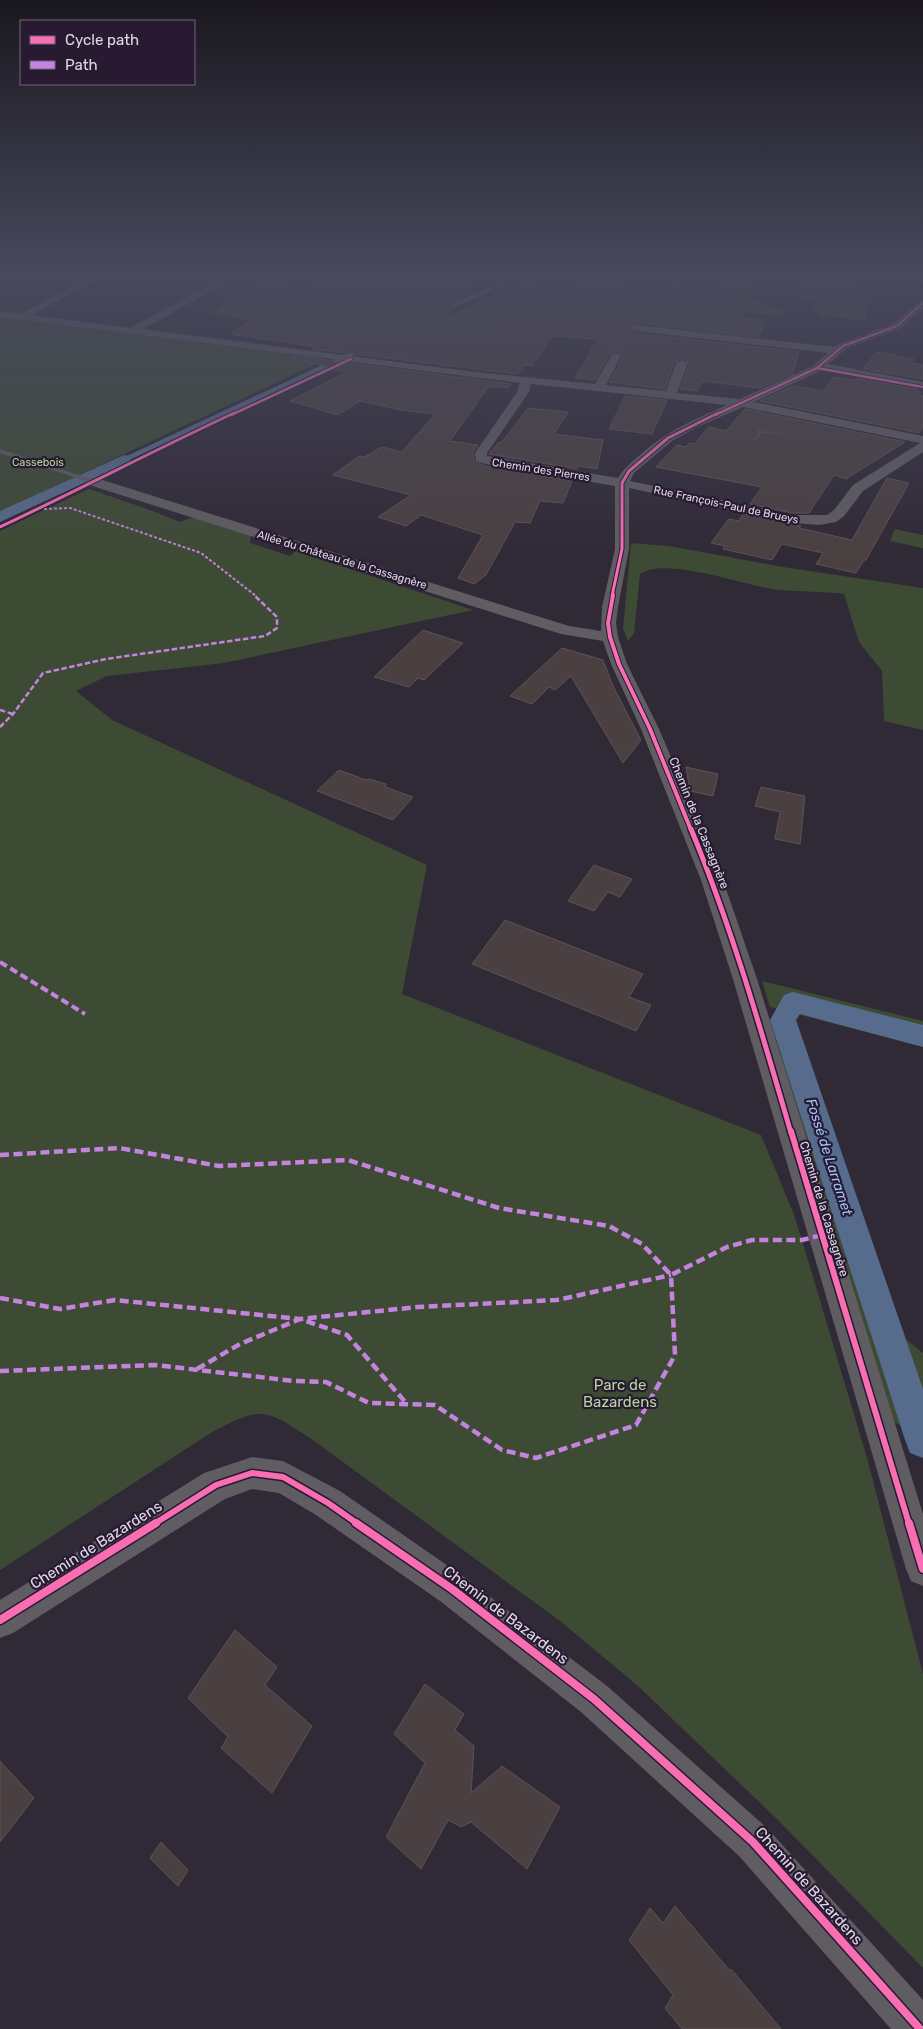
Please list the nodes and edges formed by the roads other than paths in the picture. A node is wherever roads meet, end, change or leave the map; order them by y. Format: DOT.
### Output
graph roads {
  1 [pos="439,369"];
  2 [pos="609,369"];
  3 [pos="680,369"];
  4 [pos="813,369"];
  5 [pos="833,369"];
  6 [pos="525,379"];
  7 [pos="923,385"];
  8 [pos="599,387"];
  9 [pos="670,395"];
  10 [pos="742,403"];
  11 [pos="923,440"];
  12 [pos="923,446"];
  13 [pos="0,451"];
  14 [pos="84,479"];
  15 [pos="622,483"];
  16 [pos="610,637"];
  17 [pos="923,1569"];
  18 [pos="0,1620"];
  19 [pos="920,2029"];
  1 -- 6 [label="street"];
  2 -- 8 [label="street"];
  3 -- 9 [label="street"];
  4 -- 10 [label="street"];
  5 -- 7 [label="street"];
  6 -- 8 [label="street"];
  6 -- 15 [label="street, Chemin des Pierres"];
  8 -- 9 [label="street"];
  9 -- 10 [label="street"];
  10 -- 11 [label="street"];
  10 -- 15 [label="street"];
  12 -- 15 [label="street, Rue François-Paul de Brueys"];
  13 -- 14 [label="lane"];
  14 -- 16 [label="street, Allée du Château de la Cassagnère"];
  15 -- 16 [label="street, Chemin de la Cassagnère"];
  16 -- 17 [label="street, Chemin de la Cassagnère"];
  18 -- 19 [label="street, Chemin de Bazardens"];
}
